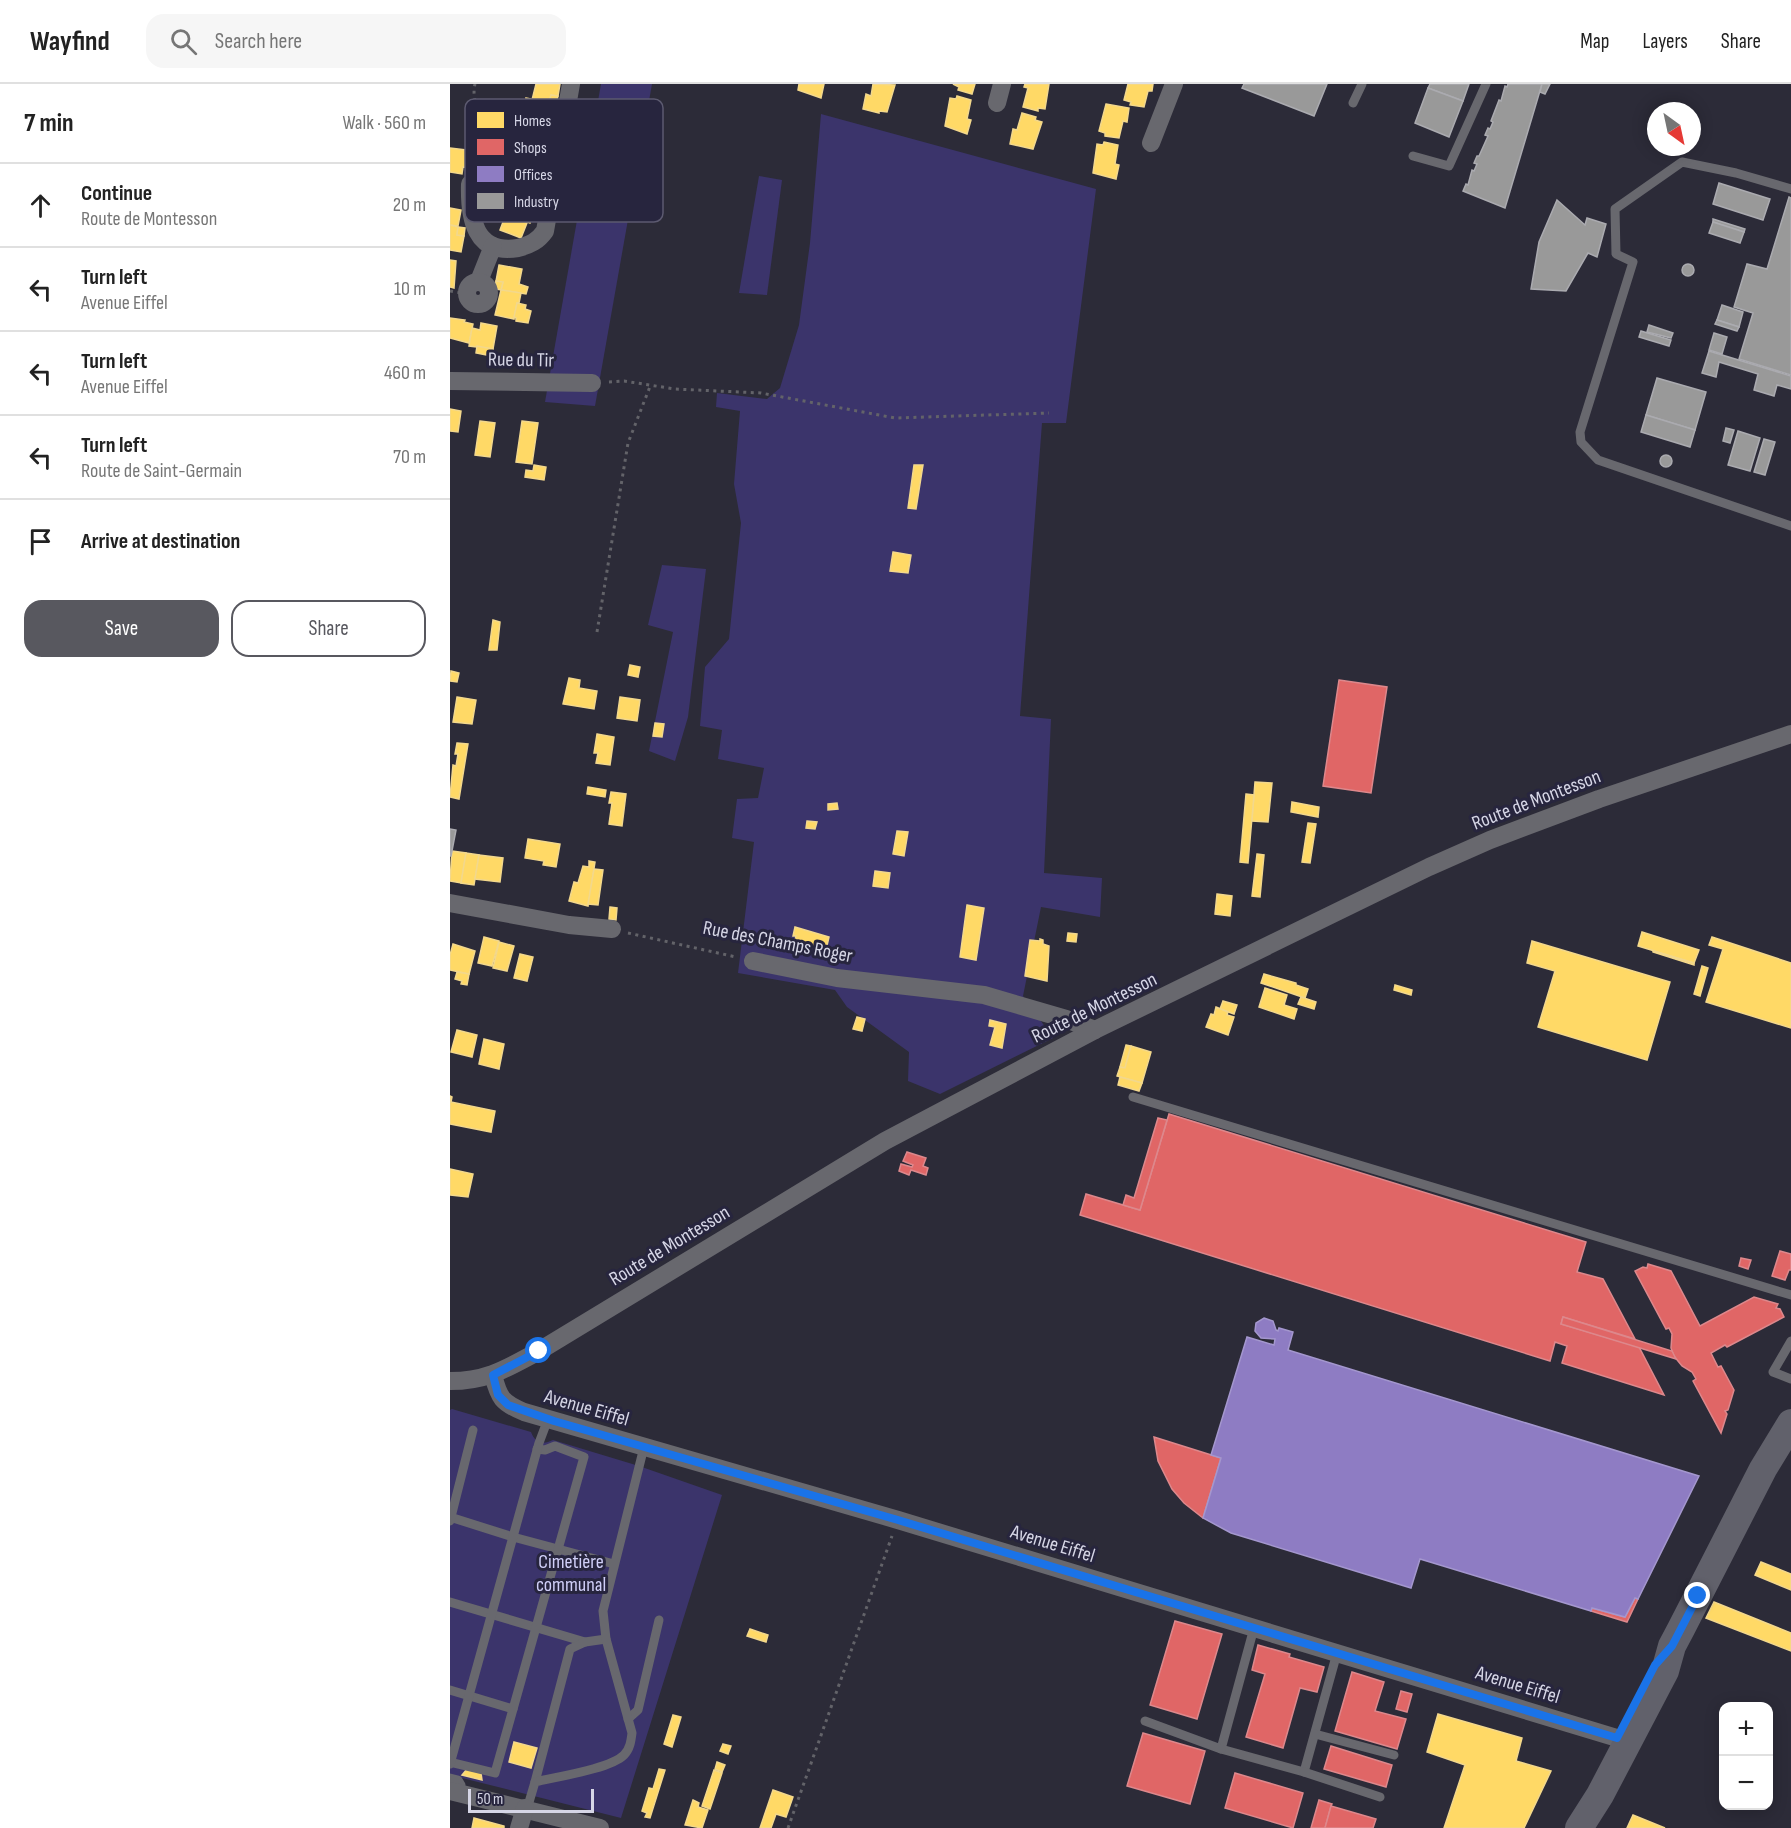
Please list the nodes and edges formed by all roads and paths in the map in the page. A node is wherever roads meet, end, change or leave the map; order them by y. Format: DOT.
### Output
graph roads {
  1 [pos="475,84"];
  2 [pos="572,84"];
  3 [pos="1002,84"];
  4 [pos="1174,84"];
  5 [pos="1362,84"];
  6 [pos="1486,84"];
  7 [pos="474,99"];
  8 [pos="569,99"];
  9 [pos="997,103"];
  10 [pos="1353,103"];
  11 [pos="1151,143"];
  12 [pos="1413,156"];
  13 [pos="1791,189"];
  14 [pos="472,222"];
  15 [pos="547,222"];
  16 [pos="493,246"];
  17 [pos="465,289"];
  18 [pos="450,381"];
  19 [pos="592,383"];
  20 [pos="651,384"];
  21 [pos="1049,413"];
  22 [pos="1791,526"];
  23 [pos="597,632"];
  24 [pos="1791,734"];
  25 [pos="450,903"];
  26 [pos="612,929"];
  27 [pos="753,961"];
  28 [pos="1095,1030"];
  29 [pos="1133,1096"];
  30 [pos="1791,1295"];
  31 [pos="1791,1341"];
  32 [pos="493,1375"];
  33 [pos="1791,1379"];
  34 [pos="450,1381"];
  35 [pos="548,1419"];
  36 [pos="1791,1423"];
  37 [pos="473,1431"];
  38 [pos="644,1447"];
  39 [pos="537,1449"];
  40 [pos="450,1518"];
  41 [pos="898,1520"];
  42 [pos="513,1537"];
  43 [pos="559,1548"];
  44 [pos="614,1564"];
  45 [pos="450,1602"];
  46 [pos="492,1613"];
  47 [pos="659,1620"];
  48 [pos="537,1628"];
  49 [pos="1254,1628"];
  50 [pos="606,1639"];
  51 [pos="585,1642"];
  52 [pos="1672,1646"];
  53 [pos="1337,1653"];
  54 [pos="450,1690"];
  55 [pos="469,1696"];
  56 [pos="513,1709"];
  57 [pos="628,1719"];
  58 [pos="1145,1721"];
  59 [pos="1315,1734"];
  60 [pos="1617,1738"];
  61 [pos="1221,1749"];
  62 [pos="1394,1755"];
  63 [pos="450,1763"];
  64 [pos="1304,1772"];
  65 [pos="535,1782"];
  66 [pos="453,1787"];
  67 [pos="1380,1797"];
  68 [pos="526,1809"];
  69 [pos="519,1828"];
  70 [pos="600,1828"];
  71 [pos="788,1828"];
  72 [pos="1577,1828"];
  1 -- 7 [label="path"];
  2 -- 8 [label="street"];
  3 -- 9 [label="street"];
  4 -- 11 [label="street"];
  5 -- 10 [label="lane"];
  6 -- 12 [label="lane"];
  13 -- 22 [label="lane"];
  14 -- 16 [label="street"];
  15 -- 16 [label="street"];
  16 -- 17 [label="street"];
  18 -- 19 [label="street, Rue du Tir"];
  19 -- 20 [label="path"];
  20 -- 21 [label="path"];
  20 -- 23 [label="path"];
  24 -- 28 [label="street, Route de Montesson"];
  25 -- 26 [label="street"];
  26 -- 27 [label="path, Rue des Champs Roger"];
  27 -- 28 [label="street, Rue des Champs Roger"];
  28 -- 32 [label="street, Route de Montesson"];
  29 -- 30 [label="lane"];
  31 -- 33 [label="lane"];
  32 -- 34 [label="street, Route de Montesson"];
  32 -- 35 [label="street, Avenue Eiffel"];
  35 -- 38 [label="street, Avenue Eiffel"];
  35 -- 39 [label="lane"];
  36 -- 52 [label="main road"];
  37 -- 40 [label="lane"];
  38 -- 41 [label="street, Avenue Eiffel"];
  38 -- 44 [label="lane"];
  39 -- 42 [label="lane"];
  39 -- 43 [label="lane"];
  40 -- 42 [label="lane"];
  41 -- 49 [label="street, Avenue Eiffel"];
  41 -- 71 [label="path"];
  42 -- 43 [label="lane"];
  42 -- 46 [label="lane"];
  43 -- 44 [label="lane"];
  43 -- 48 [label="lane"];
  44 -- 50 [label="lane"];
  45 -- 46 [label="lane"];
  46 -- 48 [label="lane"];
  46 -- 55 [label="lane"];
  47 -- 57 [label="lane"];
  48 -- 51 [label="lane"];
  48 -- 56 [label="lane"];
  49 -- 53 [label="street, Avenue Eiffel"];
  49 -- 61 [label="lane"];
  50 -- 51 [label="lane"];
  50 -- 57 [label="lane"];
  51 -- 65 [label="lane"];
  52 -- 60 [label="main road"];
  52 -- 72 [label="main road"];
  53 -- 59 [label="lane"];
  53 -- 60 [label="street, Avenue Eiffel"];
  54 -- 55 [label="lane"];
  55 -- 56 [label="lane"];
  55 -- 63 [label="lane"];
  56 -- 63 [label="lane"];
  57 -- 65 [label="lane"];
  58 -- 61 [label="lane"];
  59 -- 62 [label="lane"];
  59 -- 64 [label="lane"];
  60 -- 72 [label="main road"];
  61 -- 64 [label="lane"];
  64 -- 67 [label="lane"];
  65 -- 68 [label="lane"];
  66 -- 68 [label="street"];
  68 -- 69 [label="street"];
  68 -- 70 [label="street"];
}
